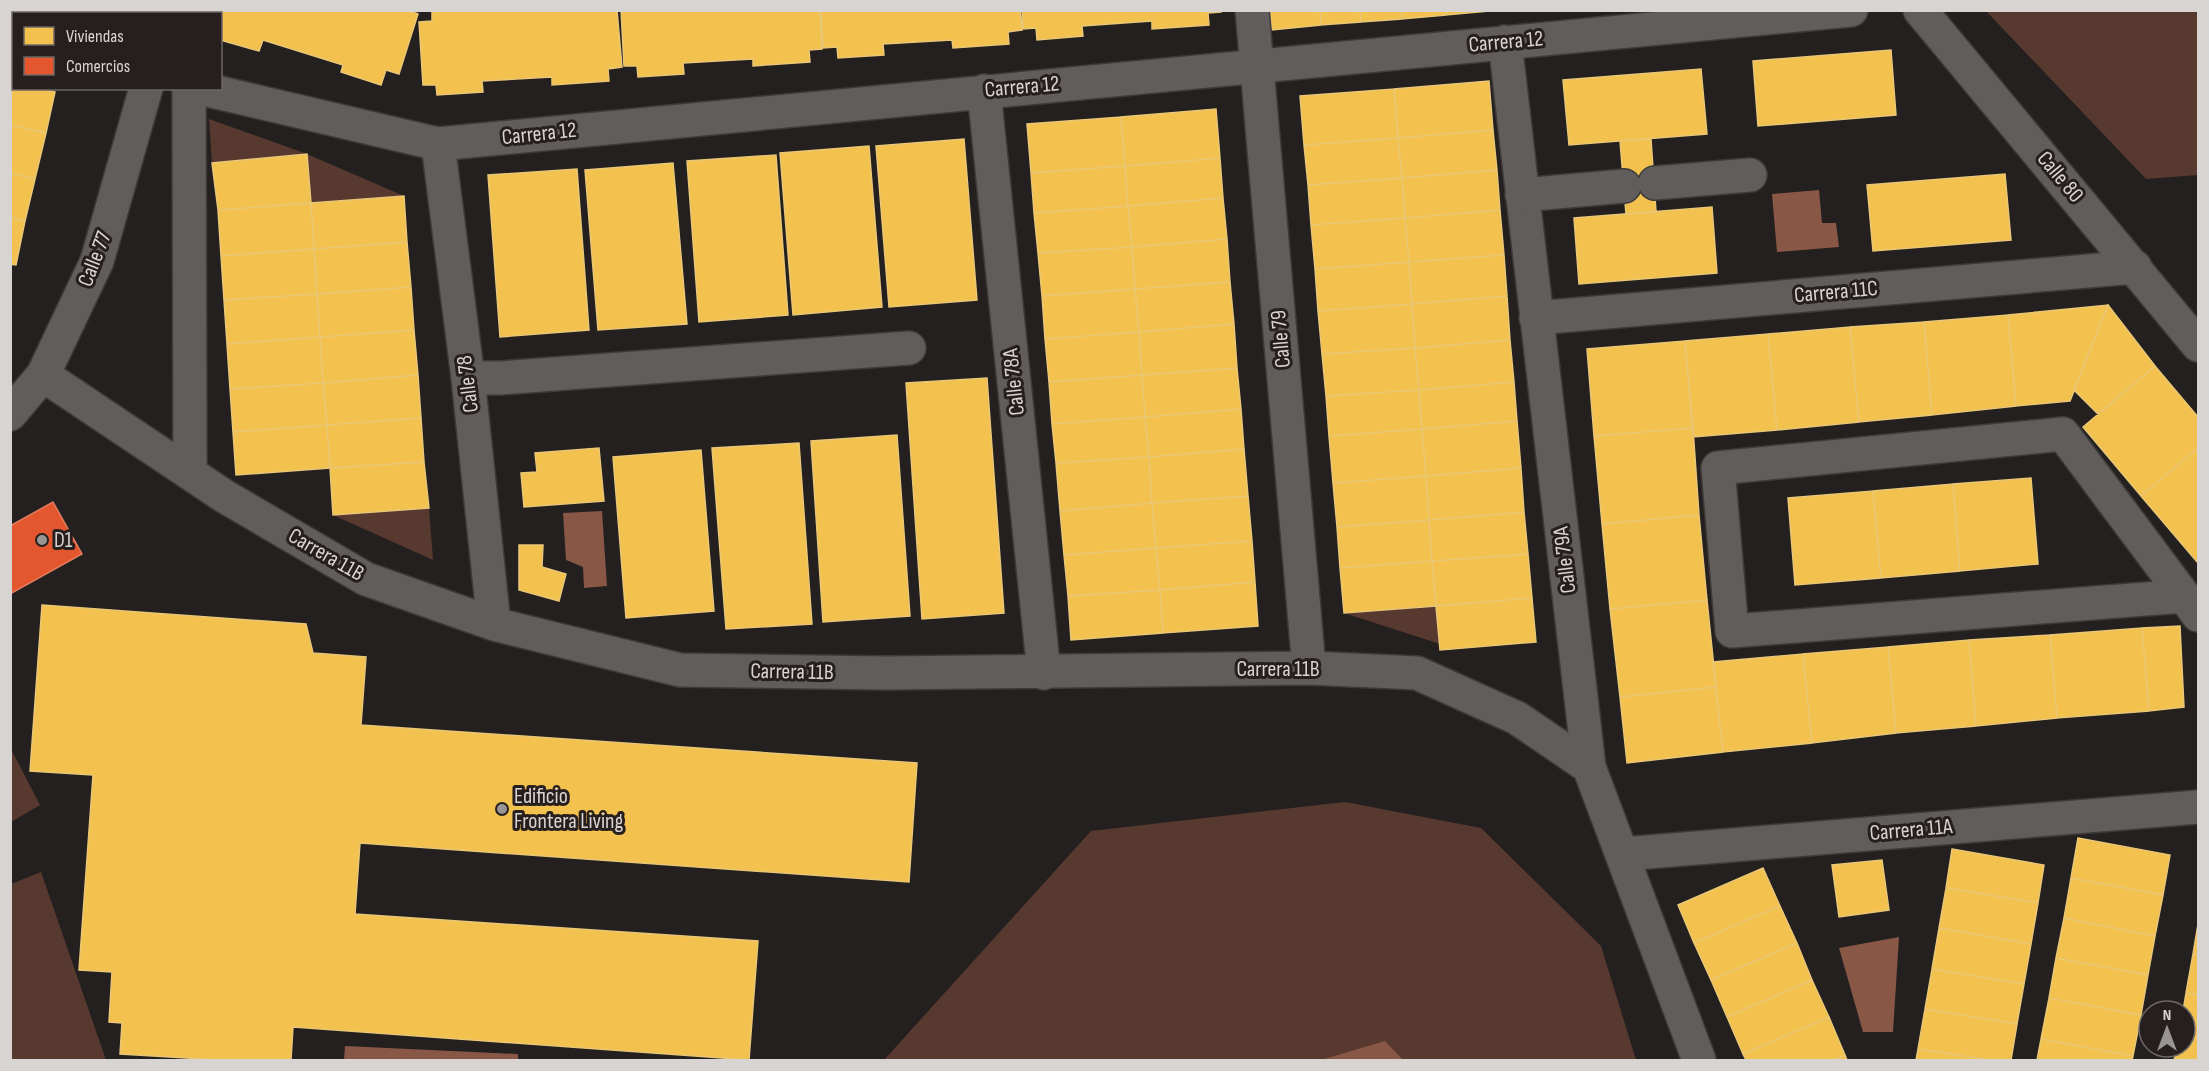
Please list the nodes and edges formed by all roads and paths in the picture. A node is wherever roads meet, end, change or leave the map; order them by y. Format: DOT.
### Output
graph roads {
  1 [pos="1252,10"];
  2 [pos="1851,10"];
  3 [pos="1920,10"];
  4 [pos="1505,42"];
  5 [pos="1257,65"];
  6 [pos="145,90"];
  7 [pos="189,90"];
  8 [pos="208,90"];
  9 [pos="984,91"];
  10 [pos="438,144"];
  11 [pos="1750,175"];
  12 [pos="1522,195"];
  13 [pos="2135,267"];
  14 [pos="1536,318"];
  15 [pos="2199,345"];
  16 [pos="909,348"];
  17 [pos="43,375"];
  18 [pos="468,378"];
  19 [pos="12,408"];
  20 [pos="190,473"];
  21 [pos="2192,605"];
  22 [pos="494,624"];
  23 [pos="1309,668"];
  24 [pos="1044,673"];
  25 [pos="1589,767"];
  26 [pos="2199,807"];
  27 [pos="1623,854"];
  28 [pos="1699,1060"];
  1 -- 5 [label="street, Calle 79"];
  2 -- 4 [label="street, Carrera 12"];
  3 -- 13 [label="street, Calle 80"];
  4 -- 5 [label="street, Carrera 12"];
  4 -- 12 [label="street, Calle 79A"];
  5 -- 9 [label="street, Carrera 12"];
  5 -- 23 [label="street, Calle 79"];
  6 -- 17 [label="street, Calle 77"];
  7 -- 20 [label="street"];
  8 -- 10 [label="street, Carrera 12"];
  9 -- 10 [label="street, Carrera 12"];
  9 -- 24 [label="street, Calle 78A"];
  10 -- 18 [label="street, Calle 78"];
  11 -- 12 [label="street"];
  12 -- 14 [label="street, Calle 79A"];
  13 -- 14 [label="street, Carrera 11C"];
  13 -- 15 [label="street, Calle 80"];
  14 -- 25 [label="street, Calle 79A"];
  16 -- 18 [label="street"];
  17 -- 19 [label="street, Calle 77"];
  17 -- 20 [label="street, Carrera 11B"];
  18 -- 22 [label="street, Calle 78"];
  20 -- 22 [label="street, Carrera 11B"];
  21 -- 21 [label="street"];
  22 -- 24 [label="street, Carrera 11B"];
  23 -- 24 [label="street, Carrera 11B"];
  23 -- 25 [label="street, Carrera 11B"];
  25 -- 27 [label="street, Calle 79A"];
  26 -- 27 [label="street, Carrera 11A"];
  27 -- 28 [label="street, Calle 79A"];
}
